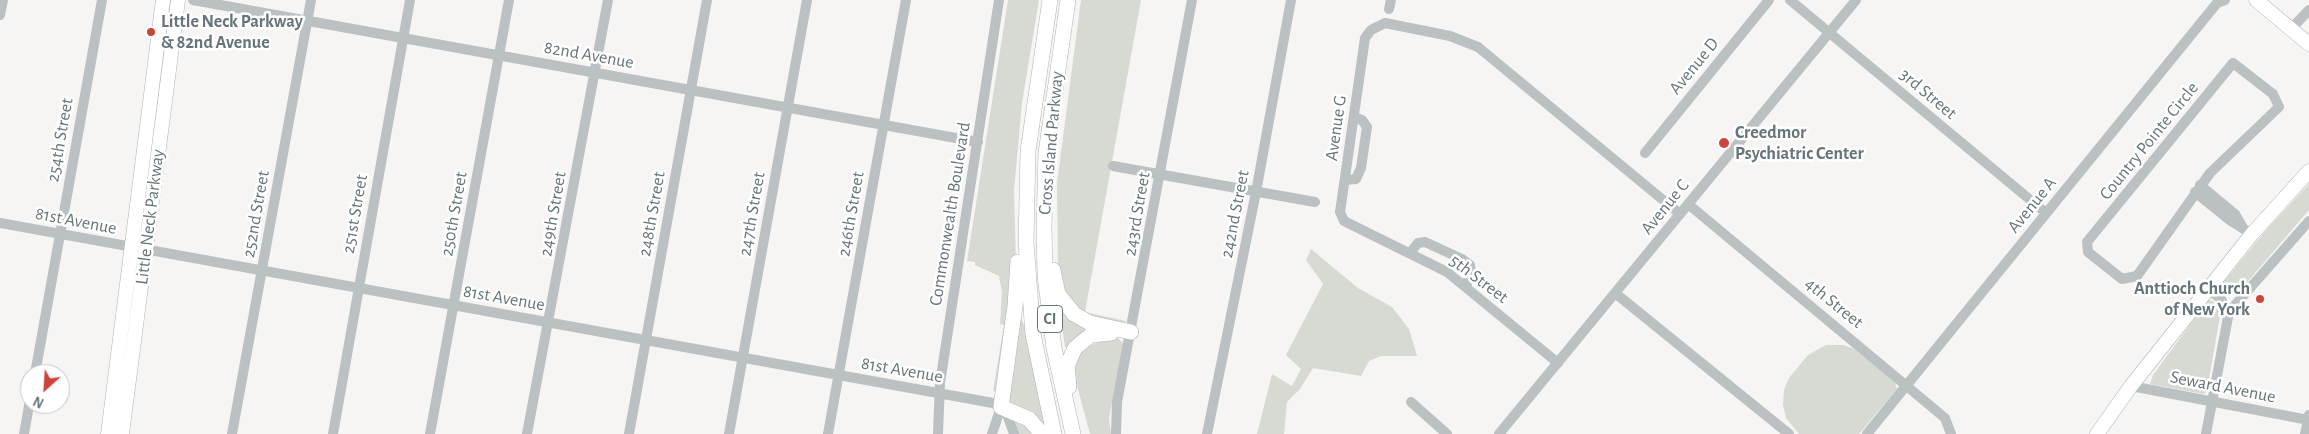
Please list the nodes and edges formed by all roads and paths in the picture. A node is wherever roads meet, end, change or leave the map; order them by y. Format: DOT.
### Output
graph roads {
  1 [pos="3,0"];
  2 [pos="102,0"];
  3 [pos="163,0"];
  4 [pos="178,0"];
  5 [pos="193,0"];
  6 [pos="311,0"];
  7 [pos="410,0"];
  8 [pos="509,0"];
  9 [pos="608,0"];
  10 [pos="708,0"];
  11 [pos="807,0"];
  12 [pos="906,0"];
  13 [pos="999,0"];
  14 [pos="1050,0"];
  15 [pos="1068,0"];
  16 [pos="1192,0"];
  17 [pos="1291,0"];
  18 [pos="1769,0"];
  19 [pos="1790,0"];
  20 [pos="1856,0"];
  21 [pos="2256,0"];
  22 [pos="2218,1"];
  23 [pos="2309,10"];
  24 [pos="0,15"];
  25 [pos="307,21"];
  26 [pos="2291,29"];
  27 [pos="1829,32"];
  28 [pos="403,38"];
  29 [pos="2309,44"];
  30 [pos="499,55"];
  31 [pos="595,73"];
  32 [pos="691,90"];
  33 [pos="787,107"];
  34 [pos="1354,117"];
  35 [pos="884,124"];
  36 [pos="978,142"];
  37 [pos="1645,153"];
  38 [pos="1113,166"];
  39 [pos="2309,171"];
  40 [pos="1160,175"];
  41 [pos="1344,180"];
  42 [pos="2198,188"];
  43 [pos="1256,192"];
  44 [pos="1044,202"];
  45 [pos="1315,202"];
  46 [pos="1688,204"];
  47 [pos="1026,212"];
  48 [pos="2046,213"];
  49 [pos="1680,214"];
  50 [pos="1344,221"];
  51 [pos="2309,221"];
  52 [pos="0,223"];
  53 [pos="2247,230"];
  54 [pos="60,234"];
  55 [pos="132,248"];
  56 [pos="146,250"];
  57 [pos="1410,254"];
  58 [pos="262,271"];
  59 [pos="1466,287"];
  60 [pos="358,288"];
  61 [pos="2208,289"];
  62 [pos="1615,293"];
  63 [pos="454,306"];
  64 [pos="2228,312"];
  65 [pos="550,323"];
  66 [pos="1131,335"];
  67 [pos="646,341"];
  68 [pos="742,358"];
  69 [pos="1558,363"];
  70 [pos="37,364"];
  71 [pos="838,376"];
  72 [pos="1907,384"];
  73 [pos="2131,386"];
  74 [pos="940,393"];
  75 [pos="2212,401"];
  76 [pos="1411,402"];
  77 [pos="1001,407"];
  78 [pos="2112,413"];
  79 [pos="28,414"];
  80 [pos="2309,418"];
  81 [pos="24,434"];
  82 [pos="108,434"];
  83 [pos="122,434"];
  84 [pos="232,434"];
  85 [pos="333,434"];
  86 [pos="430,434"];
  87 [pos="528,434"];
  88 [pos="628,434"];
  89 [pos="729,434"];
  90 [pos="828,434"];
  91 [pos="938,434"];
  92 [pos="992,434"];
  93 [pos="1014,434"];
  94 [pos="1042,434"];
  95 [pos="1054,434"];
  96 [pos="1073,434"];
  97 [pos="1081,434"];
  98 [pos="1116,434"];
  99 [pos="1207,434"];
  100 [pos="1447,434"];
  101 [pos="1499,434"];
  102 [pos="1789,434"];
  103 [pos="1867,434"];
  104 [pos="1951,434"];
  105 [pos="2097,434"];
  106 [pos="2108,434"];
  107 [pos="2206,434"];
  108 [pos="2305,434"];
  1 -- 24 [label="street"];
  2 -- 54 [label="street, 254th Street"];
  3 -- 55 [label="main road, Little Neck Parkway"];
  4 -- 56 [label="main road, Little Neck Parkway"];
  5 -- 25 [label="street, 82nd Avenue"];
  6 -- 25 [label="street, 252nd Street"];
  7 -- 28 [label="street, 251st Street"];
  8 -- 30 [label="street, 250th Street"];
  9 -- 31 [label="street, 249th Street"];
  10 -- 32 [label="street, 248th Street"];
  11 -- 33 [label="street, 247th Street"];
  12 -- 35 [label="street, 246th Street"];
  13 -- 36 [label="street, Commonwealth Boulevard"];
  14 -- 47 [label="highway, Cross Island Parkway / CI"];
  15 -- 44 [label="highway, Cross Island Parkway / CI"];
  16 -- 40 [label="street, 243rd Street"];
  17 -- 43 [label="street, 242nd Street"];
  18 -- 37 [label="street, Avenue D"];
  19 -- 27 [label="street, 3rd Street"];
  20 -- 27 [label="street, Avenue C"];
  21 -- 26 [label="main road"];
  22 -- 48 [label="street, Avenue A"];
  23 -- 26 [label="street"];
  25 -- 28 [label="street, 82nd Avenue"];
  25 -- 58 [label="street, 252nd Street"];
  26 -- 29 [label="main road"];
  27 -- 46 [label="street, Avenue C"];
  27 -- 48 [label="street, 3rd Street"];
  28 -- 30 [label="street, 82nd Avenue"];
  28 -- 60 [label="street, 251st Street"];
  30 -- 31 [label="street, 82nd Avenue"];
  30 -- 63 [label="street, 250th Street"];
  31 -- 32 [label="street, 82nd Avenue"];
  31 -- 65 [label="street, 249th Street"];
  32 -- 33 [label="street, 82nd Avenue"];
  32 -- 67 [label="street, 248th Street"];
  33 -- 35 [label="street, 82nd Avenue"];
  33 -- 68 [label="street, 247th Street"];
  34 -- 41 [label="street, Avenue G"];
  34 -- 41 [label="street"];
  34 -- 49 [label="street, Avenue G"];
  35 -- 36 [label="street, 82nd Avenue"];
  35 -- 71 [label="street, 246th Street"];
  36 -- 74 [label="street, Commonwealth Boulevard"];
  38 -- 40 [label="street"];
  39 -- 53 [label="main road"];
  40 -- 43 [label="street"];
  40 -- 66 [label="street, 243rd Street"];
  41 -- 50 [label="street, Avenue G"];
  42 -- 42 [label="street, Country Pointe Circle"];
  42 -- 53 [label="street"];
  43 -- 45 [label="street"];
  43 -- 99 [label="street, 242nd Street"];
  44 -- 66 [label="highway"];
  44 -- 96 [label="highway, Cross Island Parkway / CI"];
  46 -- 49 [label="street, Avenue C"];
  46 -- 72 [label="street, 4th Street"];
  47 -- 77 [label="highway"];
  47 -- 95 [label="highway, Cross Island Parkway / CI"];
  48 -- 72 [label="street, Avenue A"];
  49 -- 62 [label="street, Avenue C"];
  50 -- 57 [label="street, 5th Street"];
  51 -- 64 [label="street"];
  52 -- 54 [label="street, 81st Avenue"];
  53 -- 61 [label="main road"];
  54 -- 55 [label="street, 81st Avenue"];
  54 -- 70 [label="street, 254th Street"];
  55 -- 56 [label="street, 81st Avenue"];
  55 -- 82 [label="main road, Little Neck Parkway"];
  56 -- 58 [label="street, 81st Avenue"];
  56 -- 83 [label="main road, Little Neck Parkway"];
  57 -- 59 [label="street, 5th Street"];
  57 -- 59 [label="street"];
  58 -- 60 [label="street, 81st Avenue"];
  58 -- 84 [label="street, 252nd Street"];
  59 -- 69 [label="street, 5th Street"];
  60 -- 63 [label="street, 81st Avenue"];
  60 -- 85 [label="street, 251st Street"];
  61 -- 64 [label="street"];
  61 -- 73 [label="main road"];
  62 -- 69 [label="street, Avenue C"];
  62 -- 102 [label="street"];
  63 -- 65 [label="street, 81st Avenue"];
  63 -- 86 [label="street, 250th Street"];
  64 -- 75 [label="street"];
  65 -- 67 [label="street, 81st Avenue"];
  65 -- 87 [label="street, 249th Street"];
  66 -- 97 [label="highway"];
  66 -- 98 [label="street, 243rd Street"];
  67 -- 68 [label="street, 81st Avenue"];
  67 -- 88 [label="street, 248th Street"];
  68 -- 71 [label="street, 81st Avenue"];
  68 -- 89 [label="street, 247th Street"];
  69 -- 101 [label="street, Avenue C"];
  71 -- 74 [label="street, 81st Avenue"];
  71 -- 90 [label="street, 246th Street"];
  72 -- 103 [label="street, Avenue A"];
  72 -- 104 [label="street, 4th Street"];
  73 -- 75 [label="street, Seward Avenue"];
  73 -- 78 [label="main road"];
  74 -- 77 [label="street, 81st Avenue"];
  74 -- 91 [label="street, Commonwealth Boulevard"];
  75 -- 80 [label="street, Seward Avenue"];
  75 -- 107 [label="street"];
  76 -- 100 [label="street"];
  77 -- 92 [label="street"];
  77 -- 93 [label="street"];
  77 -- 94 [label="highway"];
  78 -- 105 [label="main road"];
  78 -- 106 [label="street"];
  79 -- 81 [label="street"];
  80 -- 108 [label="street"];
}
